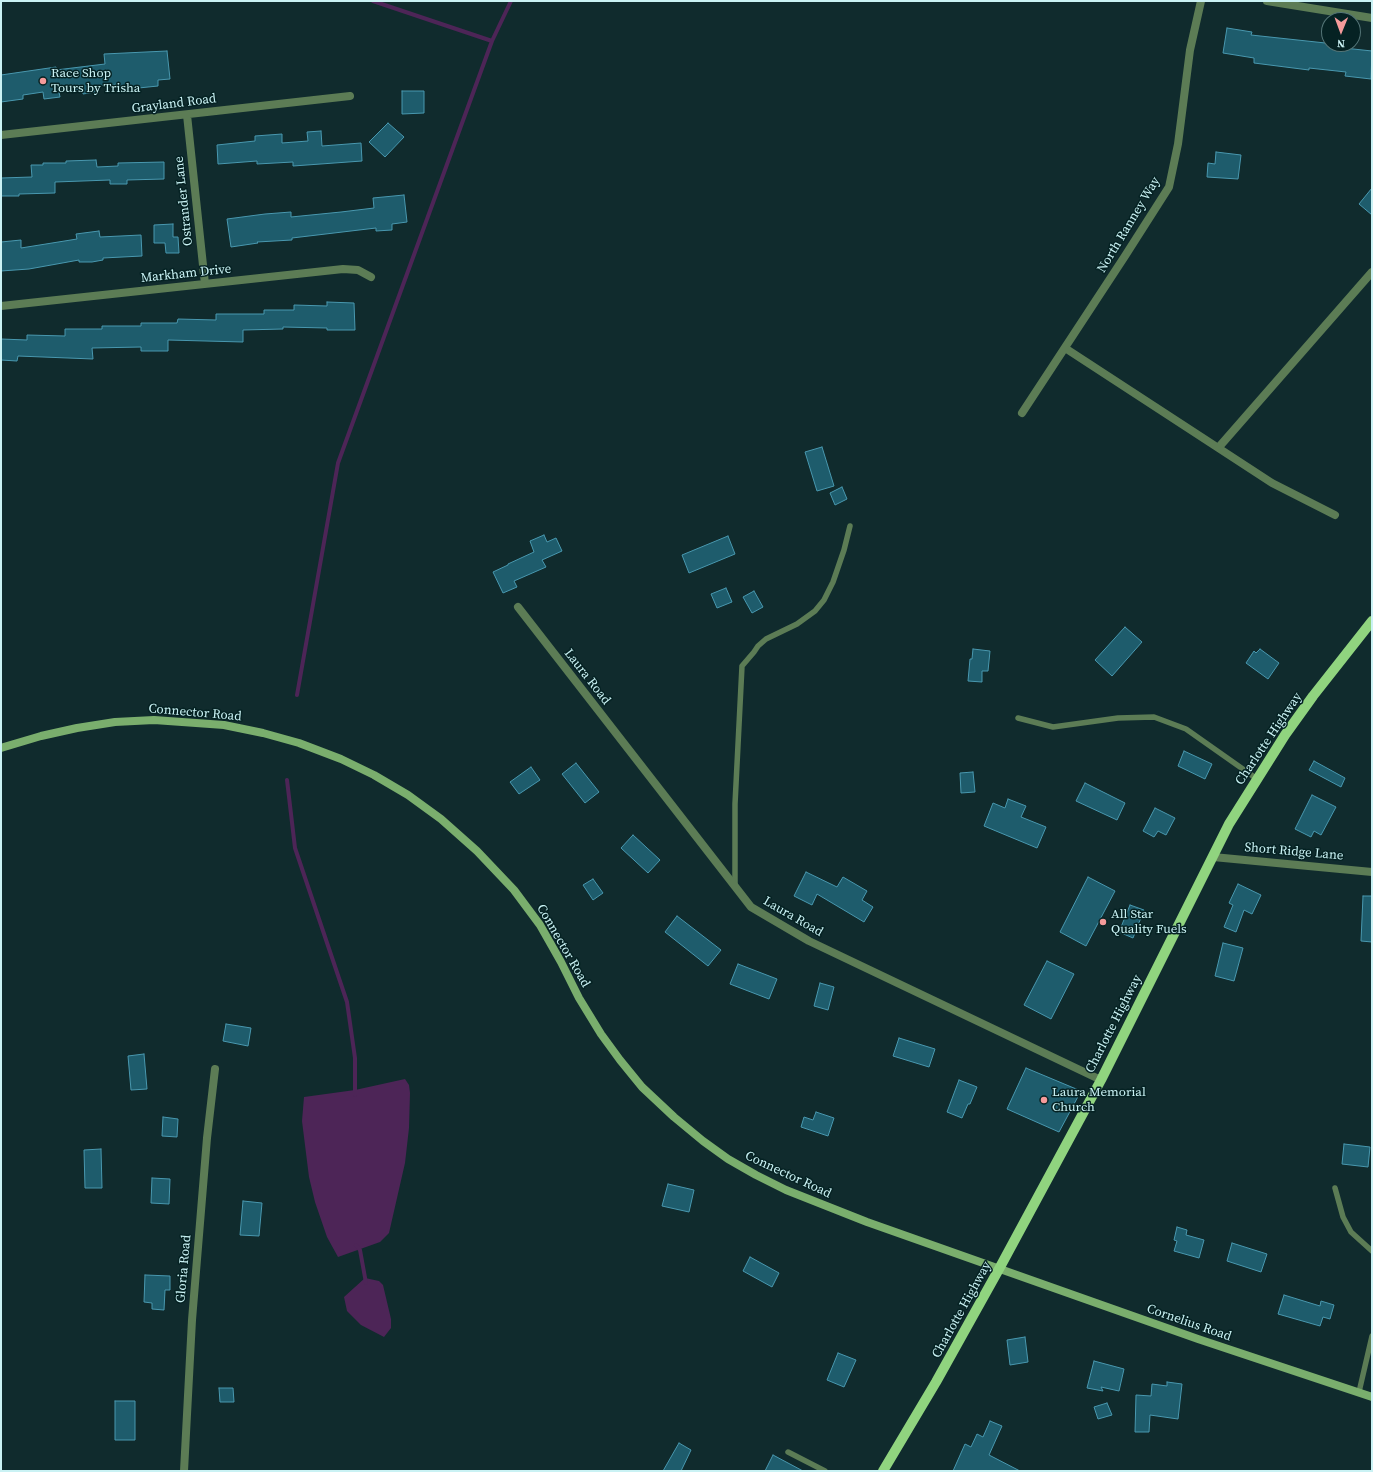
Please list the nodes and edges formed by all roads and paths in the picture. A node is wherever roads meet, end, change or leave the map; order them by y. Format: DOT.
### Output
graph roads {
  1 [pos="1201,1"];
  2 [pos="1267,1"];
  3 [pos="1372,18"];
  4 [pos="350,96"];
  5 [pos="187,115"];
  6 [pos="1,135"];
  7 [pos="1372,272"];
  8 [pos="371,277"];
  9 [pos="205,284"];
  10 [pos="1,306"];
  11 [pos="1065,348"];
  12 [pos="1022,413"];
  13 [pos="1218,447"];
  14 [pos="1335,515"];
  15 [pos="850,526"];
  16 [pos="518,607"];
  17 [pos="1372,621"];
  18 [pos="1018,718"];
  19 [pos="1,748"];
  20 [pos="1257,779"];
  21 [pos="1213,856"];
  22 [pos="1372,872"];
  23 [pos="735,885"];
  24 [pos="214,1069"];
  25 [pos="1101,1080"];
  26 [pos="1335,1188"];
  27 [pos="1372,1251"];
  28 [pos="1000,1269"];
  29 [pos="1372,1336"];
  30 [pos="1359,1392"];
  31 [pos="1372,1397"];
  32 [pos="788,1452"];
  33 [pos="184,1471"];
  34 [pos="825,1471"];
  35 [pos="882,1471"];
  1 -- 11 [label="street, North Ranney Way"];
  2 -- 3 [label="street"];
  4 -- 5 [label="street, Grayland Road"];
  5 -- 6 [label="street, Grayland Road"];
  5 -- 9 [label="street, Ostrander Lane"];
  7 -- 13 [label="street"];
  8 -- 9 [label="street, Markham Drive"];
  9 -- 10 [label="street, Markham Drive"];
  11 -- 12 [label="street, North Ranney Way"];
  11 -- 13 [label="street"];
  13 -- 14 [label="street"];
  15 -- 23 [label="lane"];
  16 -- 23 [label="street, Laura Road"];
  17 -- 20 [label="main road, Charlotte Highway"];
  18 -- 20 [label="lane"];
  19 -- 28 [label="street, Connector Road"];
  20 -- 21 [label="main road, Charlotte Highway"];
  21 -- 22 [label="street, Short Ridge Lane"];
  21 -- 25 [label="main road, Charlotte Highway"];
  23 -- 25 [label="street, Laura Road"];
  24 -- 33 [label="street, Gloria Road"];
  25 -- 28 [label="main road, Charlotte Highway"];
  26 -- 27 [label="lane"];
  28 -- 30 [label="street, Cornelius Road"];
  28 -- 35 [label="main road, Charlotte Highway"];
  29 -- 30 [label="lane"];
  30 -- 31 [label="street, Cornelius Road"];
  32 -- 34 [label="lane"];
}
